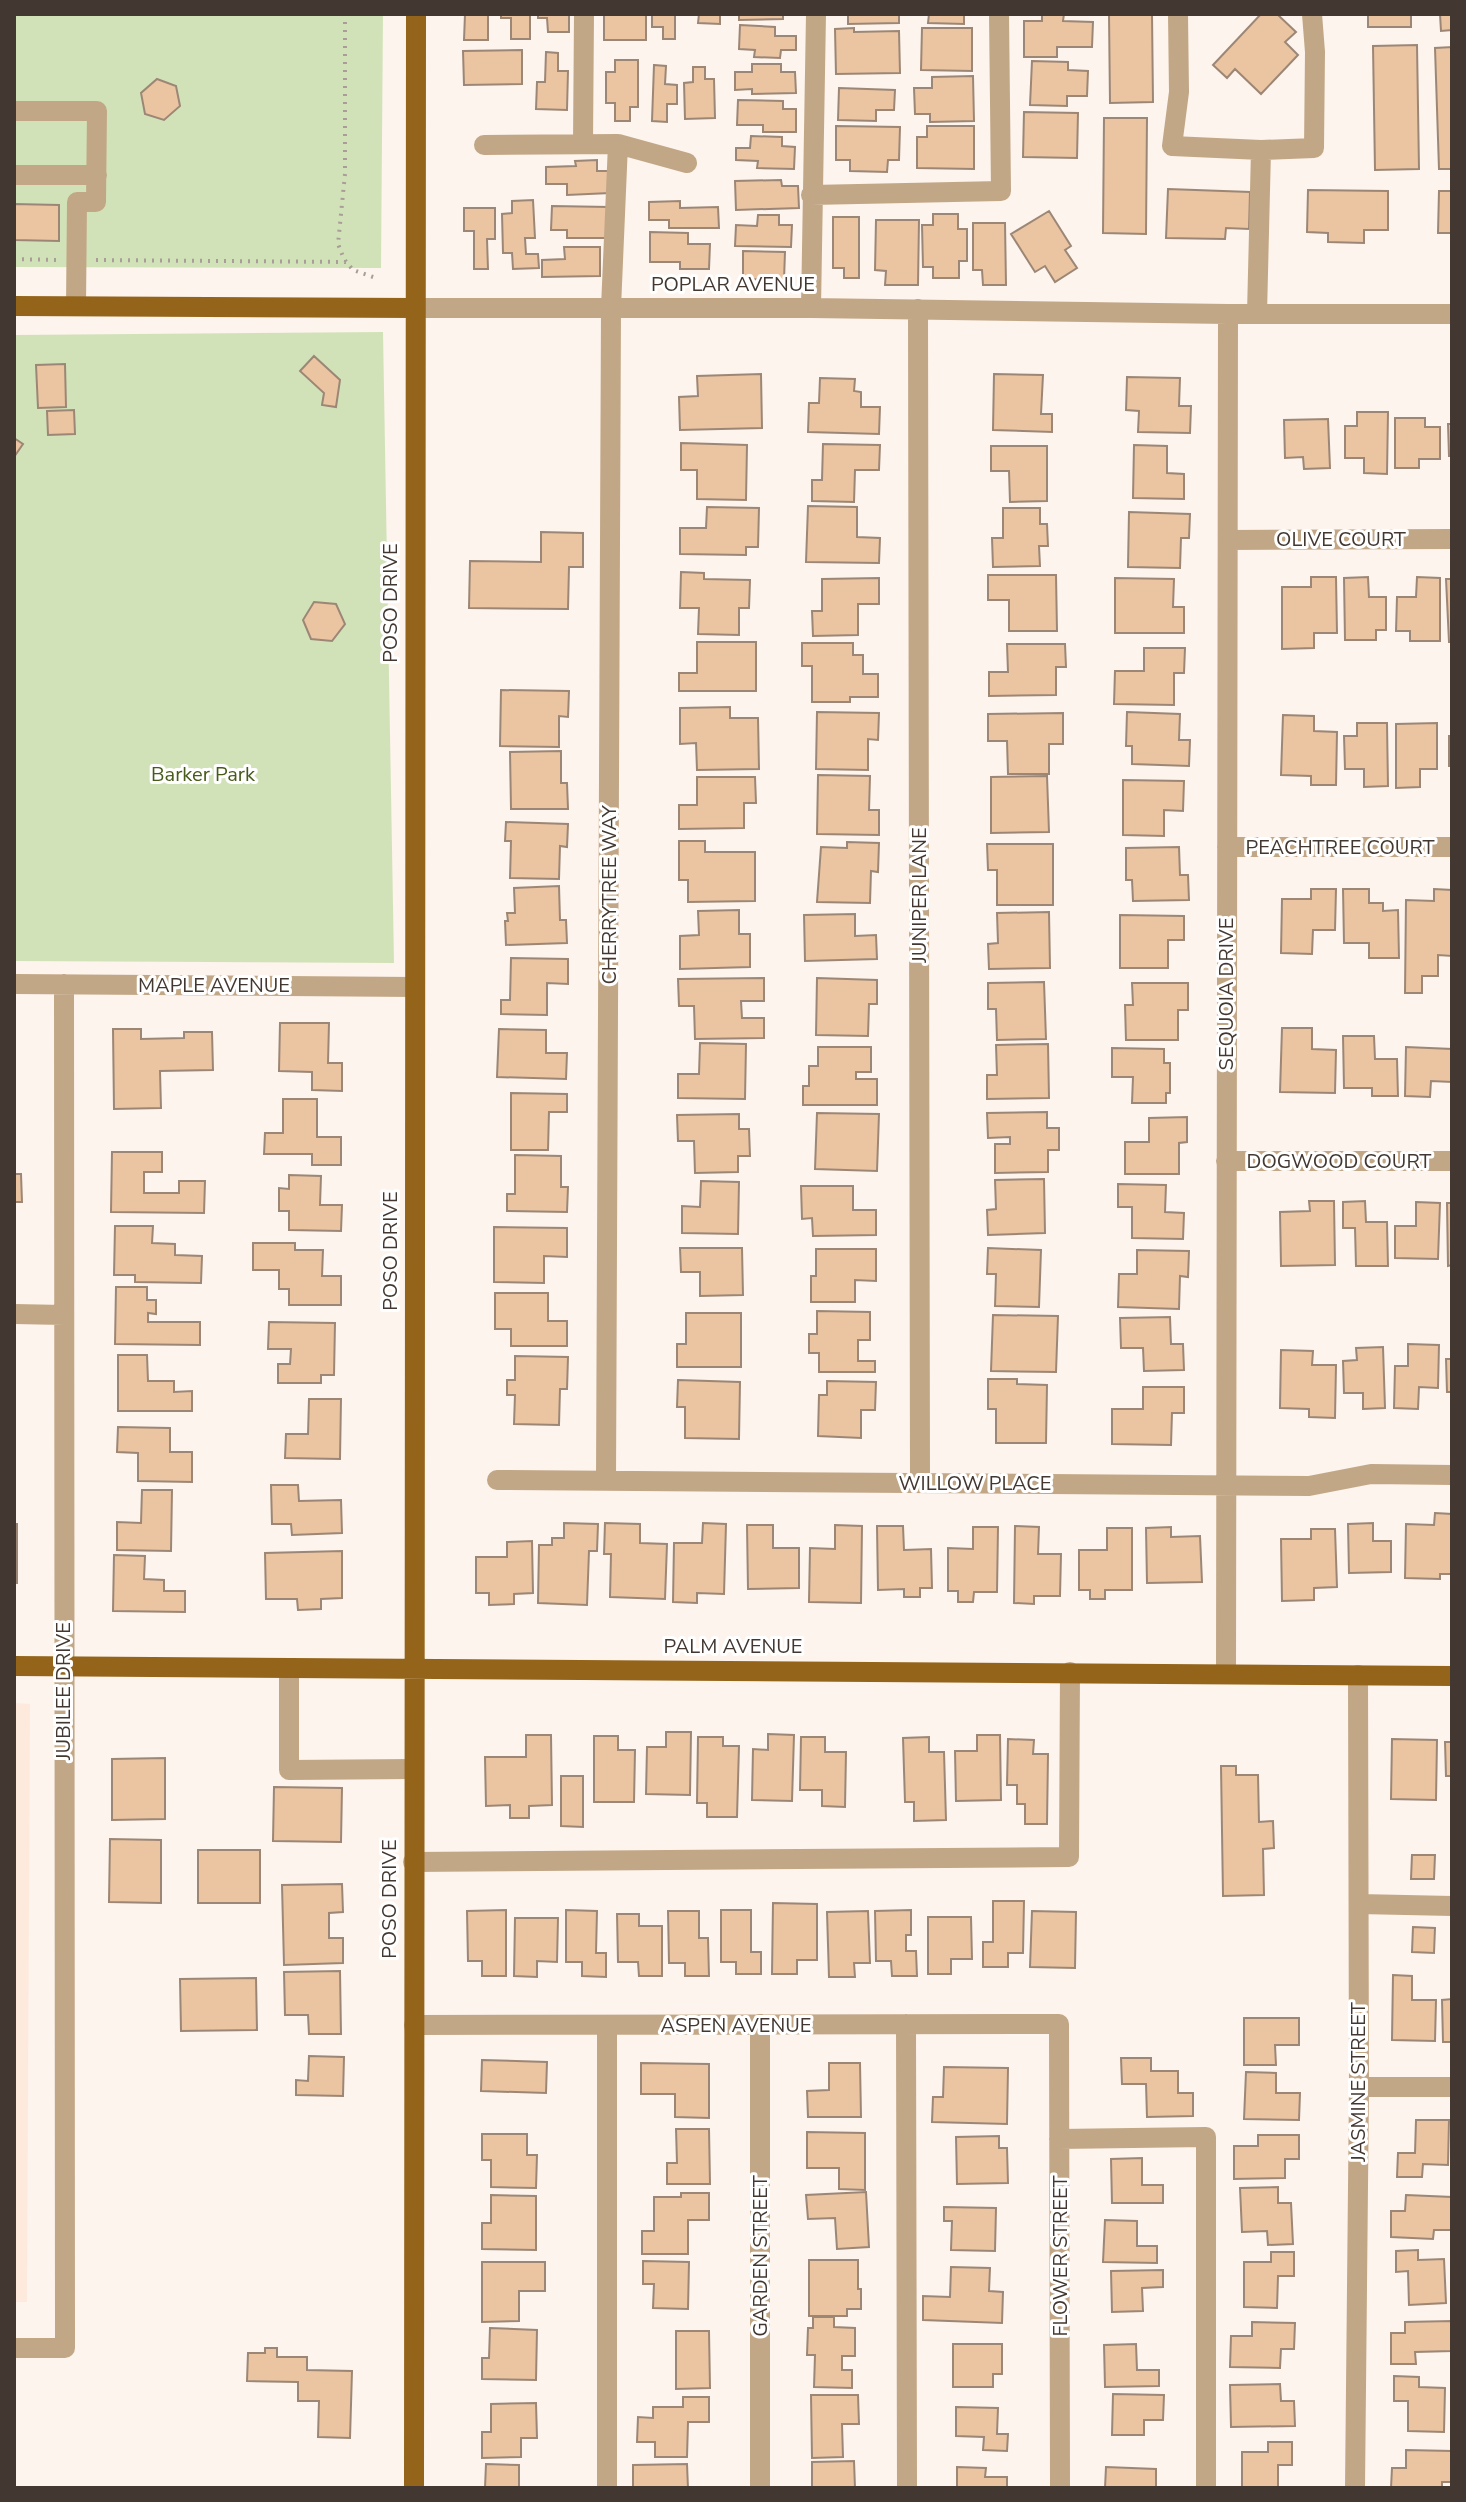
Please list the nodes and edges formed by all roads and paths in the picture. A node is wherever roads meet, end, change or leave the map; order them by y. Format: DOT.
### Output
graph roads {
  1 [pos="345,14"];
  2 [pos="416,14"];
  3 [pos="584,14"];
  4 [pos="816,14"];
  5 [pos="999,14"];
  6 [pos="1178,14"];
  7 [pos="1312,14"];
  8 [pos="14,111"];
  9 [pos="583,143"];
  10 [pos="618,144"];
  11 [pos="484,145"];
  12 [pos="1261,150"];
  13 [pos="687,163"];
  14 [pos="14,175"];
  15 [pos="97,175"];
  16 [pos="811,195"];
  17 [pos="14,259"];
  18 [pos="77,260"];
  19 [pos="346,262"];
  20 [pos="376,278"];
  21 [pos="14,306"];
  22 [pos="76,306"];
  23 [pos="414,308"];
  24 [pos="611,308"];
  25 [pos="811,308"];
  26 [pos="918,309"];
  27 [pos="1228,314"];
  28 [pos="1257,314"];
  29 [pos="1452,314"];
  30 [pos="1452,539"];
  31 [pos="1229,540"];
  32 [pos="1227,847"];
  33 [pos="1452,847"];
  34 [pos="14,984"];
  35 [pos="64,984"];
  36 [pos="414,987"];
  37 [pos="1226,1161"];
  38 [pos="1452,1161"];
  39 [pos="14,1314"];
  40 [pos="64,1315"];
  41 [pos="1452,1475"];
  42 [pos="497,1480"];
  43 [pos="606,1481"];
  44 [pos="920,1482"];
  45 [pos="1228,1485"];
  46 [pos="14,1666"];
  47 [pos="63,1666"];
  48 [pos="289,1668"];
  49 [pos="413,1668"];
  50 [pos="1070,1672"];
  51 [pos="1226,1673"];
  52 [pos="1358,1675"];
  53 [pos="1452,1676"];
  54 [pos="413,1769"];
  55 [pos="413,1862"];
  56 [pos="1359,1904"];
  57 [pos="1452,1906"];
  58 [pos="760,2024"];
  59 [pos="906,2024"];
  60 [pos="1059,2024"];
  61 [pos="414,2025"];
  62 [pos="607,2025"];
  63 [pos="1359,2087"];
  64 [pos="1452,2087"];
  65 [pos="1059,2139"];
  66 [pos="14,2348"];
  67 [pos="414,2488"];
  68 [pos="607,2488"];
  69 [pos="760,2488"];
  70 [pos="907,2488"];
  71 [pos="1060,2488"];
  72 [pos="1206,2488"];
  73 [pos="1355,2488"];
  1 -- 19 [label="path"];
  2 -- 23 [label="main road, POSO DRIVE"];
  3 -- 9 [label="street"];
  4 -- 16 [label="street"];
  5 -- 16 [label="street"];
  6 -- 12 [label="street"];
  7 -- 12 [label="street"];
  8 -- 15 [label="street"];
  9 -- 10 [label="street"];
  9 -- 11 [label="street"];
  10 -- 13 [label="street"];
  10 -- 24 [label="street, CHERRYTREE WAY"];
  12 -- 28 [label="street"];
  14 -- 15 [label="street"];
  15 -- 18 [label="street"];
  16 -- 25 [label="street"];
  17 -- 18 [label="path"];
  18 -- 19 [label="path"];
  18 -- 22 [label="street"];
  19 -- 20 [label="path"];
  21 -- 22 [label="main road, POPLAR AVENUE"];
  22 -- 23 [label="main road, POPLAR AVENUE"];
  23 -- 24 [label="street, POPLAR AVENUE"];
  23 -- 36 [label="main road, POSO DRIVE"];
  24 -- 25 [label="street, POPLAR AVENUE"];
  24 -- 43 [label="street, CHERRYTREE WAY"];
  25 -- 26 [label="street, POPLAR AVENUE"];
  26 -- 27 [label="street, POPLAR AVENUE"];
  26 -- 44 [label="street, JUNIPER LANE"];
  27 -- 28 [label="street, POPLAR AVENUE"];
  27 -- 31 [label="street, SEQUOIA DRIVE"];
  28 -- 29 [label="street, POPLAR AVENUE"];
  30 -- 31 [label="street, OLIVE COURT"];
  31 -- 32 [label="street, SEQUOIA DRIVE"];
  32 -- 33 [label="street, PEACHTREE COURT"];
  32 -- 37 [label="street, SEQUOIA DRIVE"];
  34 -- 35 [label="street, MAPLE AVENUE"];
  35 -- 36 [label="street, MAPLE AVENUE"];
  35 -- 40 [label="street, JUBILEE DRIVE"];
  36 -- 49 [label="main road, POSO DRIVE"];
  37 -- 38 [label="street, DOGWOOD COURT"];
  37 -- 45 [label="street, SEQUOIA DRIVE"];
  39 -- 40 [label="street"];
  40 -- 47 [label="street, JUBILEE DRIVE"];
  41 -- 45 [label="street, WILLOW PLACE"];
  42 -- 43 [label="street, WILLOW PLACE"];
  43 -- 44 [label="street, WILLOW PLACE"];
  44 -- 45 [label="street, WILLOW PLACE"];
  45 -- 51 [label="street, SEQUOIA DRIVE"];
  46 -- 47 [label="main road, PALM AVENUE"];
  47 -- 48 [label="main road, PALM AVENUE"];
  47 -- 66 [label="street, JUBILEE DRIVE"];
  48 -- 49 [label="main road, PALM AVENUE"];
  48 -- 54 [label="street"];
  49 -- 50 [label="main road, PALM AVENUE"];
  49 -- 54 [label="main road, POSO DRIVE"];
  50 -- 51 [label="main road, PALM AVENUE"];
  50 -- 55 [label="street"];
  51 -- 52 [label="main road, PALM AVENUE"];
  52 -- 53 [label="main road, PALM AVENUE"];
  52 -- 56 [label="street, JASMINE STREET"];
  54 -- 55 [label="main road, POSO DRIVE"];
  55 -- 61 [label="main road, POSO DRIVE"];
  56 -- 57 [label="street"];
  56 -- 63 [label="street, JASMINE STREET"];
  58 -- 59 [label="street, ASPEN AVENUE"];
  58 -- 62 [label="street, ASPEN AVENUE"];
  58 -- 69 [label="street, GARDEN STREET"];
  59 -- 60 [label="street, ASPEN AVENUE"];
  59 -- 70 [label="street"];
  60 -- 65 [label="street, FLOWER STREET"];
  61 -- 62 [label="street, ASPEN AVENUE"];
  61 -- 67 [label="main road, POSO DRIVE"];
  62 -- 68 [label="street"];
  63 -- 64 [label="street"];
  63 -- 73 [label="street, JASMINE STREET"];
  65 -- 71 [label="street, FLOWER STREET"];
  65 -- 72 [label="street"];
}
